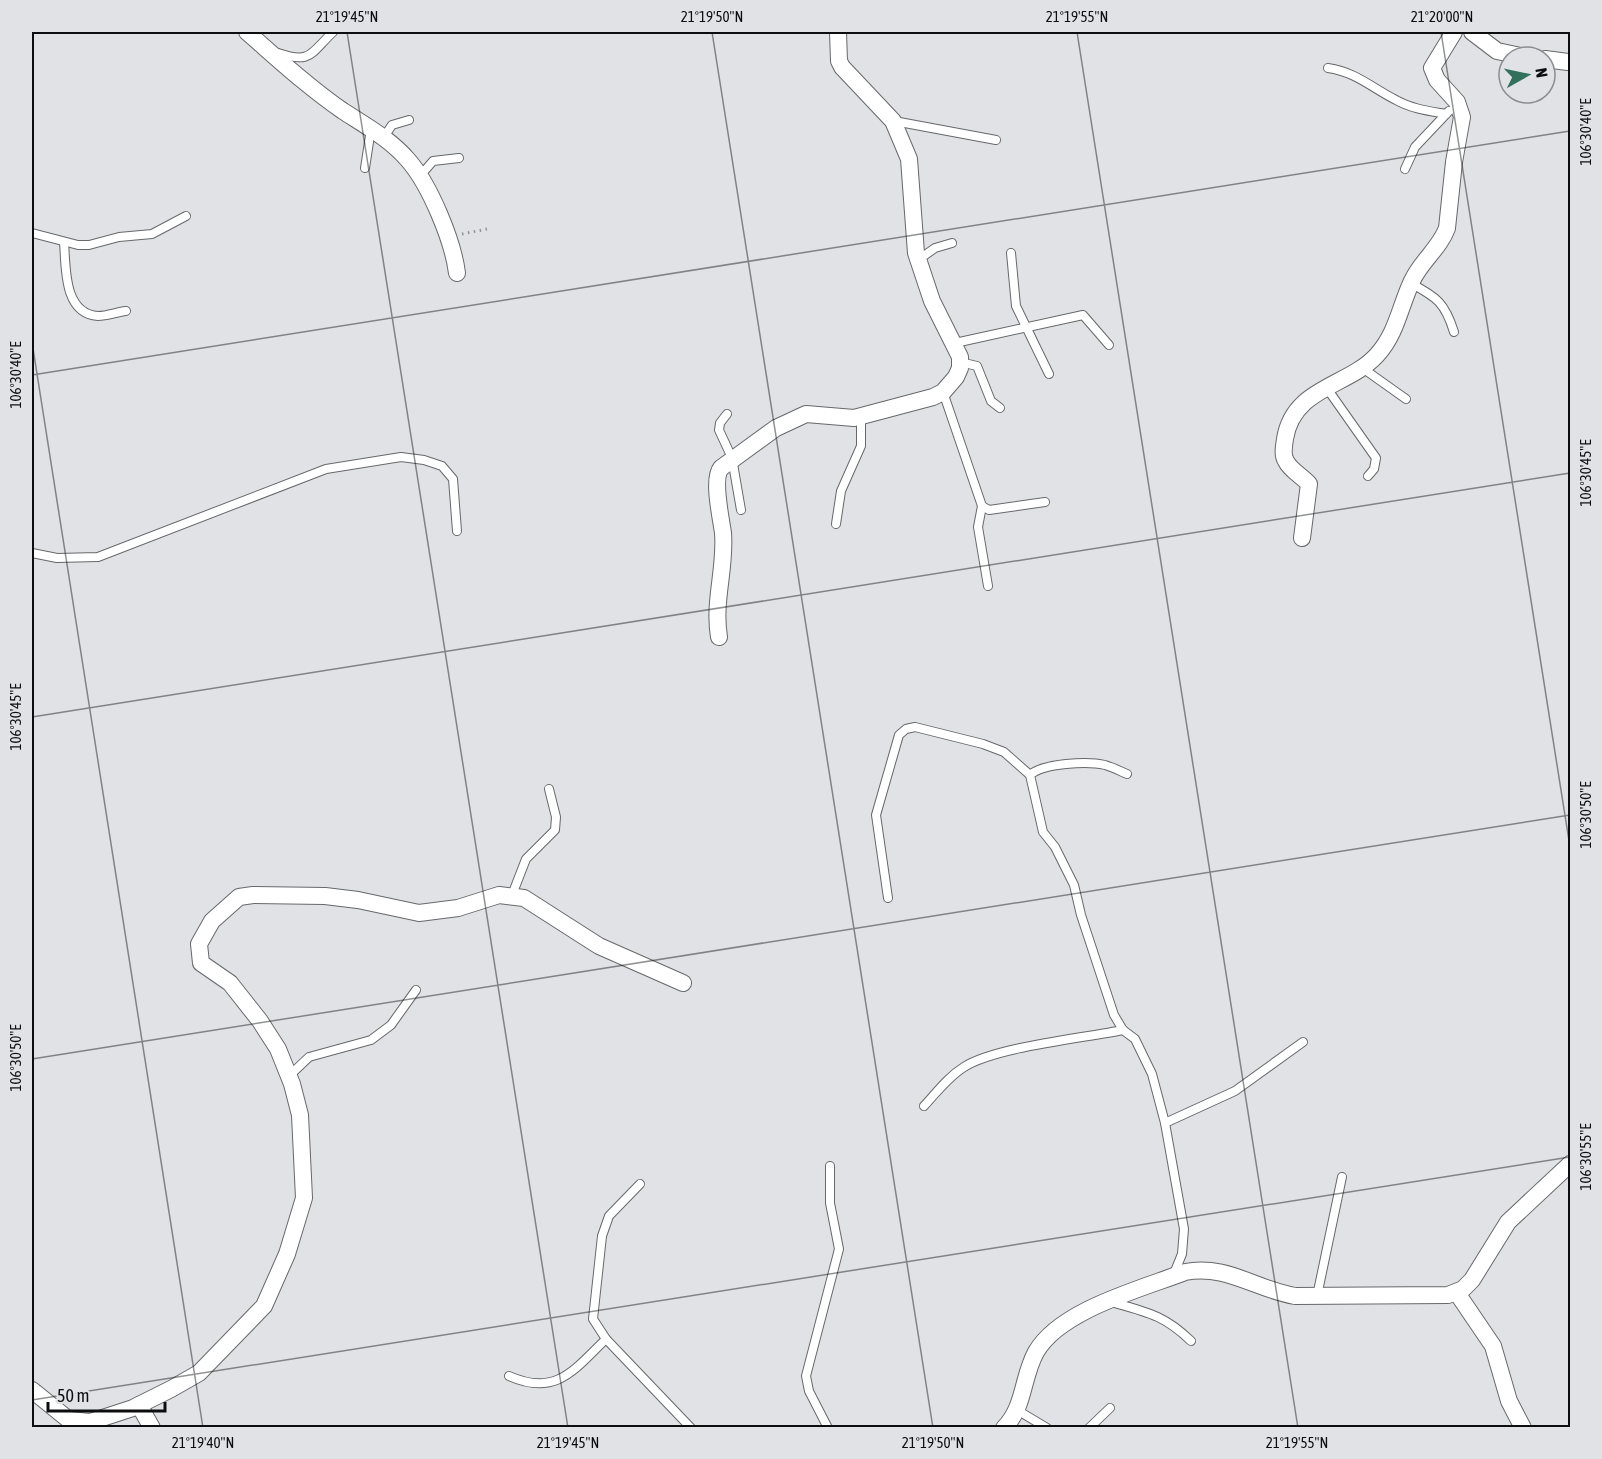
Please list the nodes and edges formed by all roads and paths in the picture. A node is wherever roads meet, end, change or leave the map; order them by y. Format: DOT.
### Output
graph roads {
  1 [pos="247,32"];
  2 [pos="333,32"];
  3 [pos="838,32"];
  4 [pos="1454,32"];
  5 [pos="1472,32"];
  6 [pos="266,49"];
  7 [pos="1497,51"];
  8 [pos="1557,61"];
  9 [pos="1568,62"];
  10 [pos="1328,68"];
  11 [pos="1452,108"];
  12 [pos="409,120"];
  13 [pos="893,121"];
  14 [pos="378,133"];
  15 [pos="996,140"];
  16 [pos="459,158"];
  17 [pos="365,168"];
  18 [pos="1405,169"];
  19 [pos="420,176"];
  20 [pos="186,216"];
  21 [pos="487,229"];
  22 [pos="32,233"];
  23 [pos="449,237"];
  24 [pos="64,242"];
  25 [pos="952,243"];
  26 [pos="1011,253"];
  27 [pos="918,260"];
  28 [pos="457,273"];
  29 [pos="1410,283"];
  30 [pos="126,311"];
  31 [pos="1027,328"];
  32 [pos="1454,332"];
  33 [pos="955,343"];
  34 [pos="1109,345"];
  35 [pos="960,362"];
  36 [pos="1361,366"];
  37 [pos="1049,374"];
  38 [pos="1326,387"];
  39 [pos="943,392"];
  40 [pos="1406,399"];
  41 [pos="999,408"];
  42 [pos="727,414"];
  43 [pos="861,416"];
  44 [pos="732,458"];
  45 [pos="1368,476"];
  46 [pos="1045,502"];
  47 [pos="982,506"];
  48 [pos="741,510"];
  49 [pos="836,524"];
  50 [pos="457,531"];
  51 [pos="1302,538"];
  52 [pos="32,553"];
  53 [pos="988,586"];
  54 [pos="719,636"];
  55 [pos="1127,774"];
  56 [pos="1030,776"];
  57 [pos="549,789"];
  58 [pos="513,895"];
  59 [pos="888,898"];
  60 [pos="683,983"];
  61 [pos="416,990"];
  62 [pos="1123,1030"];
  63 [pos="1303,1042"];
  64 [pos="289,1076"];
  65 [pos="924,1106"];
  66 [pos="1165,1123"];
  67 [pos="1570,1164"];
  68 [pos="830,1166"];
  69 [pos="1342,1177"];
  70 [pos="640,1184"];
  71 [pos="1173,1277"];
  72 [pos="1457,1293"];
  73 [pos="1317,1296"];
  74 [pos="1110,1302"];
  75 [pos="606,1339"];
  76 [pos="1191,1341"];
  77 [pos="509,1376"];
  78 [pos="32,1390"];
  79 [pos="139,1405"];
  80 [pos="1110,1408"];
  81 [pos="1024,1414"];
  82 [pos="152,1428"];
  83 [pos="691,1428"];
  84 [pos="828,1428"];
  85 [pos="1004,1428"];
  86 [pos="1037,1428"];
  87 [pos="1047,1428"];
  88 [pos="1089,1428"];
  89 [pos="1523,1428"];
  1 -- 6 [label="street"];
  2 -- 6 [label="lane"];
  3 -- 13 [label="street"];
  4 -- 11 [label="street"];
  5 -- 7 [label="street"];
  6 -- 14 [label="street"];
  8 -- 9 [label="street"];
  10 -- 11 [label="lane"];
  11 -- 18 [label="lane"];
  11 -- 29 [label="street"];
  12 -- 14 [label="lane"];
  13 -- 15 [label="lane"];
  13 -- 27 [label="street"];
  14 -- 17 [label="lane"];
  14 -- 19 [label="street"];
  16 -- 19 [label="lane"];
  19 -- 23 [label="street"];
  20 -- 24 [label="lane"];
  21 -- 23 [label="path"];
  22 -- 24 [label="lane"];
  23 -- 28 [label="street"];
  24 -- 30 [label="lane"];
  25 -- 27 [label="lane"];
  26 -- 31 [label="lane"];
  27 -- 33 [label="street"];
  29 -- 32 [label="lane"];
  29 -- 36 [label="street"];
  31 -- 33 [label="lane"];
  31 -- 34 [label="lane"];
  31 -- 37 [label="lane"];
  33 -- 35 [label="street"];
  35 -- 39 [label="street"];
  35 -- 41 [label="lane"];
  36 -- 38 [label="street"];
  36 -- 40 [label="lane"];
  38 -- 45 [label="lane"];
  38 -- 51 [label="street"];
  39 -- 43 [label="street"];
  39 -- 47 [label="lane"];
  42 -- 44 [label="lane"];
  43 -- 44 [label="street"];
  43 -- 49 [label="lane"];
  44 -- 48 [label="lane"];
  44 -- 54 [label="street"];
  46 -- 47 [label="lane"];
  47 -- 53 [label="lane"];
  50 -- 52 [label="lane"];
  55 -- 56 [label="lane"];
  56 -- 59 [label="lane"];
  56 -- 62 [label="lane"];
  57 -- 58 [label="lane"];
  58 -- 60 [label="street"];
  58 -- 64 [label="street"];
  61 -- 64 [label="lane"];
  62 -- 65 [label="lane"];
  62 -- 66 [label="lane"];
  63 -- 66 [label="lane"];
  64 -- 79 [label="street"];
  66 -- 71 [label="lane"];
  67 -- 72 [label="street"];
  68 -- 84 [label="lane"];
  69 -- 73 [label="lane"];
  70 -- 75 [label="lane"];
  71 -- 73 [label="street"];
  71 -- 74 [label="street"];
  72 -- 73 [label="street"];
  72 -- 89 [label="street"];
  74 -- 76 [label="lane"];
  74 -- 81 [label="street"];
  75 -- 77 [label="lane"];
  75 -- 83 [label="lane"];
  78 -- 79 [label="street"];
  79 -- 82 [label="street"];
  80 -- 88 [label="lane"];
  81 -- 85 [label="street"];
  81 -- 86 [label="lane"];
  81 -- 87 [label="lane"];
}
